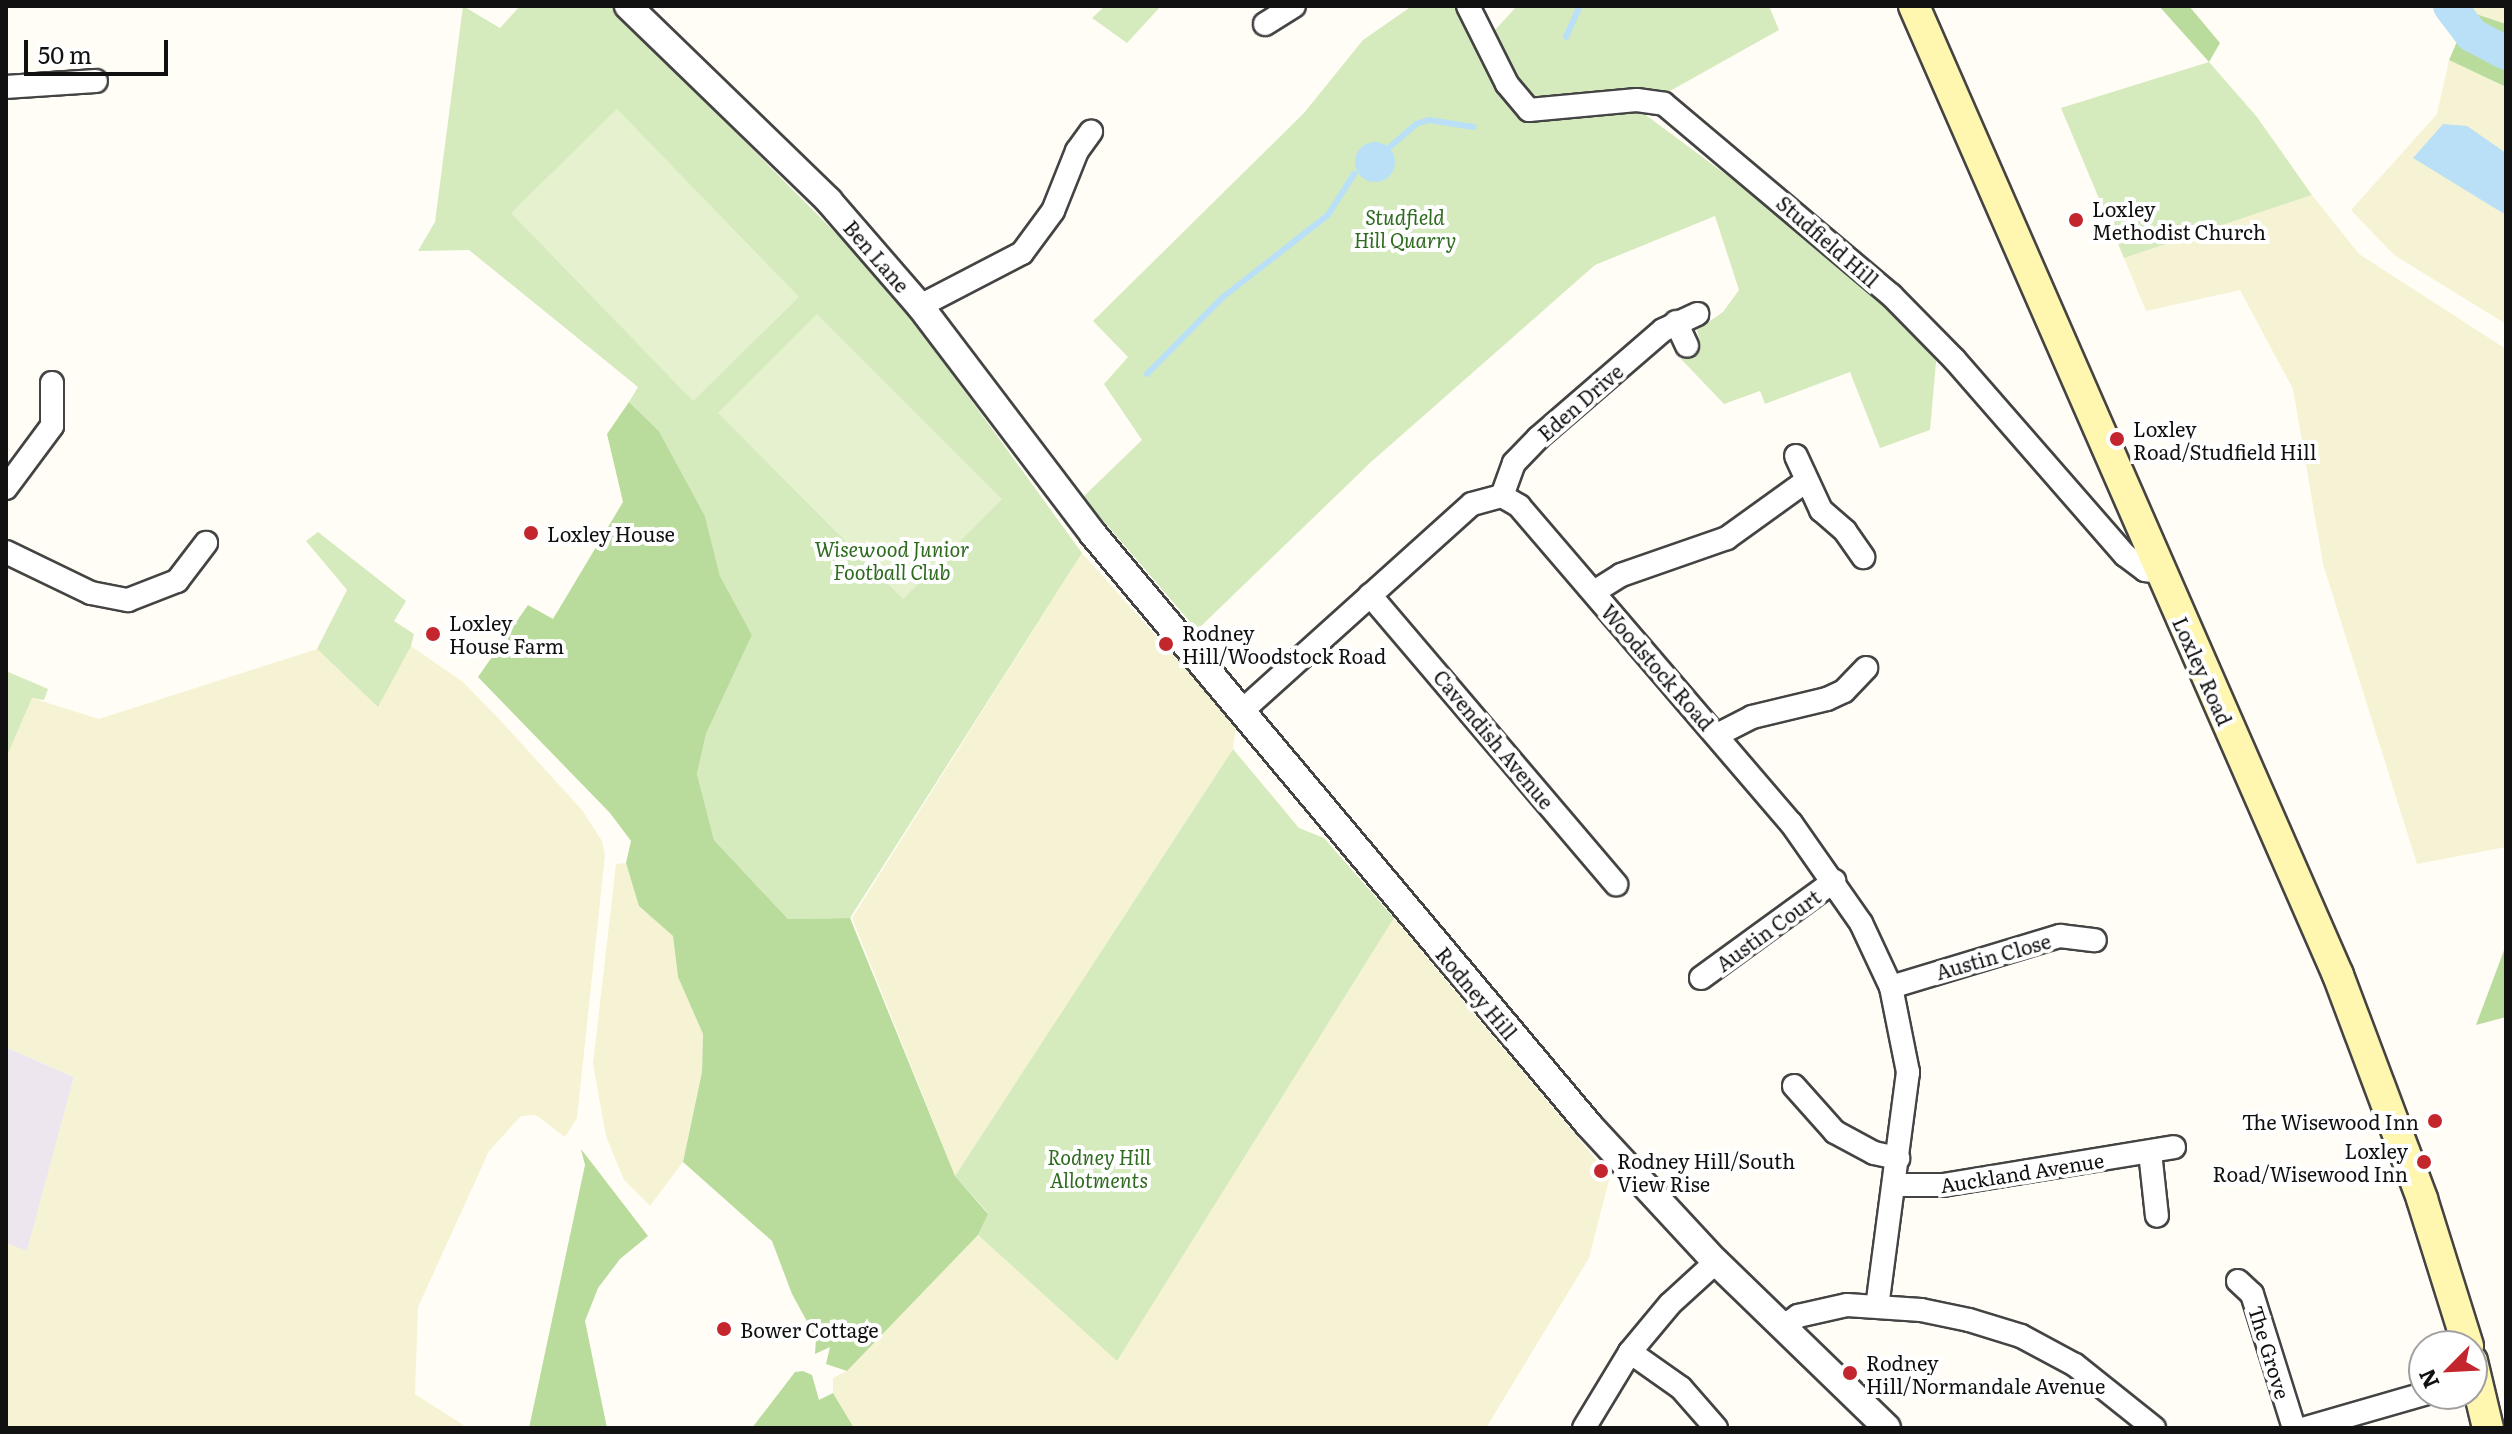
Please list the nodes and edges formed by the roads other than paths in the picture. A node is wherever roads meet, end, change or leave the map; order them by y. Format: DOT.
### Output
graph roads {
  1 [pos="628,6"];
  2 [pos="1294,6"];
  3 [pos="1468,6"];
  4 [pos="1914,6"];
  5 [pos="1265,24"];
  6 [pos="96,81"];
  7 [pos="6,87"];
  8 [pos="1091,132"];
  9 [pos="920,306"];
  10 [pos="1687,346"];
  11 [pos="52,383"];
  12 [pos="1796,456"];
  13 [pos="1806,481"];
  14 [pos="6,488"];
  15 [pos="1502,496"];
  16 [pos="1093,534"];
  17 [pos="206,543"];
  18 [pos="6,552"];
  19 [pos="1863,557"];
  20 [pos="2159,572"];
  21 [pos="1594,592"];
  22 [pos="1370,595"];
  23 [pos="1866,668"];
  24 [pos="1243,710"];
  25 [pos="1717,735"];
  26 [pos="1834,881"];
  27 [pos="1616,884"];
  28 [pos="2095,940"];
  29 [pos="1701,978"];
  30 [pos="1891,987"];
  31 [pos="1794,1086"];
  32 [pos="2174,1147"];
  33 [pos="2150,1152"];
  34 [pos="1898,1158"];
  35 [pos="1894,1185"];
  36 [pos="2157,1216"];
  37 [pos="1716,1262"];
  38 [pos="2238,1281"];
  39 [pos="1877,1306"];
  40 [pos="1783,1327"];
  41 [pos="2463,1330"];
  42 [pos="1630,1352"];
  43 [pos="2408,1399"];
  44 [pos="1584,1428"];
  45 [pos="1716,1428"];
  46 [pos="1887,1428"];
  47 [pos="2154,1428"];
  48 [pos="2294,1428"];
  49 [pos="2306,1428"];
  1 -- 9 [label="street, Ben Lane"];
  2 -- 5 [label="street"];
  3 -- 20 [label="street, Studfield Hill"];
  4 -- 20 [label="main road, Loxley Road"];
  6 -- 7 [label="street"];
  8 -- 9 [label="street"];
  9 -- 16 [label="street, Ben Lane"];
  10 -- 15 [label="street, Eden Drive"];
  11 -- 14 [label="street"];
  12 -- 13 [label="street"];
  13 -- 19 [label="street"];
  13 -- 21 [label="street"];
  15 -- 21 [label="street, Woodstock Road"];
  15 -- 22 [label="street"];
  16 -- 24 [label="street, Rodney Hill"];
  17 -- 18 [label="street"];
  20 -- 41 [label="main road, Loxley Road"];
  21 -- 25 [label="street, Woodstock Road"];
  22 -- 24 [label="street"];
  22 -- 27 [label="street, Cavendish Avenue"];
  23 -- 25 [label="street"];
  24 -- 37 [label="street, Rodney Hill"];
  25 -- 26 [label="street, Woodstock Road"];
  26 -- 29 [label="street, Austin Court"];
  26 -- 30 [label="street, Woodstock Road"];
  28 -- 30 [label="street, Austin Close"];
  30 -- 34 [label="street, Woodstock Road"];
  31 -- 34 [label="street"];
  32 -- 33 [label="street, Auckland Avenue"];
  33 -- 35 [label="street, Auckland Avenue"];
  33 -- 36 [label="street"];
  34 -- 35 [label="street, Woodstock Road"];
  35 -- 39 [label="street, Woodstock Road"];
  37 -- 40 [label="street, Rodney Hill"];
  37 -- 42 [label="street"];
  38 -- 48 [label="street, The Grove"];
  39 -- 40 [label="street"];
  39 -- 47 [label="street"];
  40 -- 46 [label="street, Rodney Hill"];
  42 -- 44 [label="street"];
  42 -- 45 [label="street"];
  43 -- 49 [label="street"];
}
